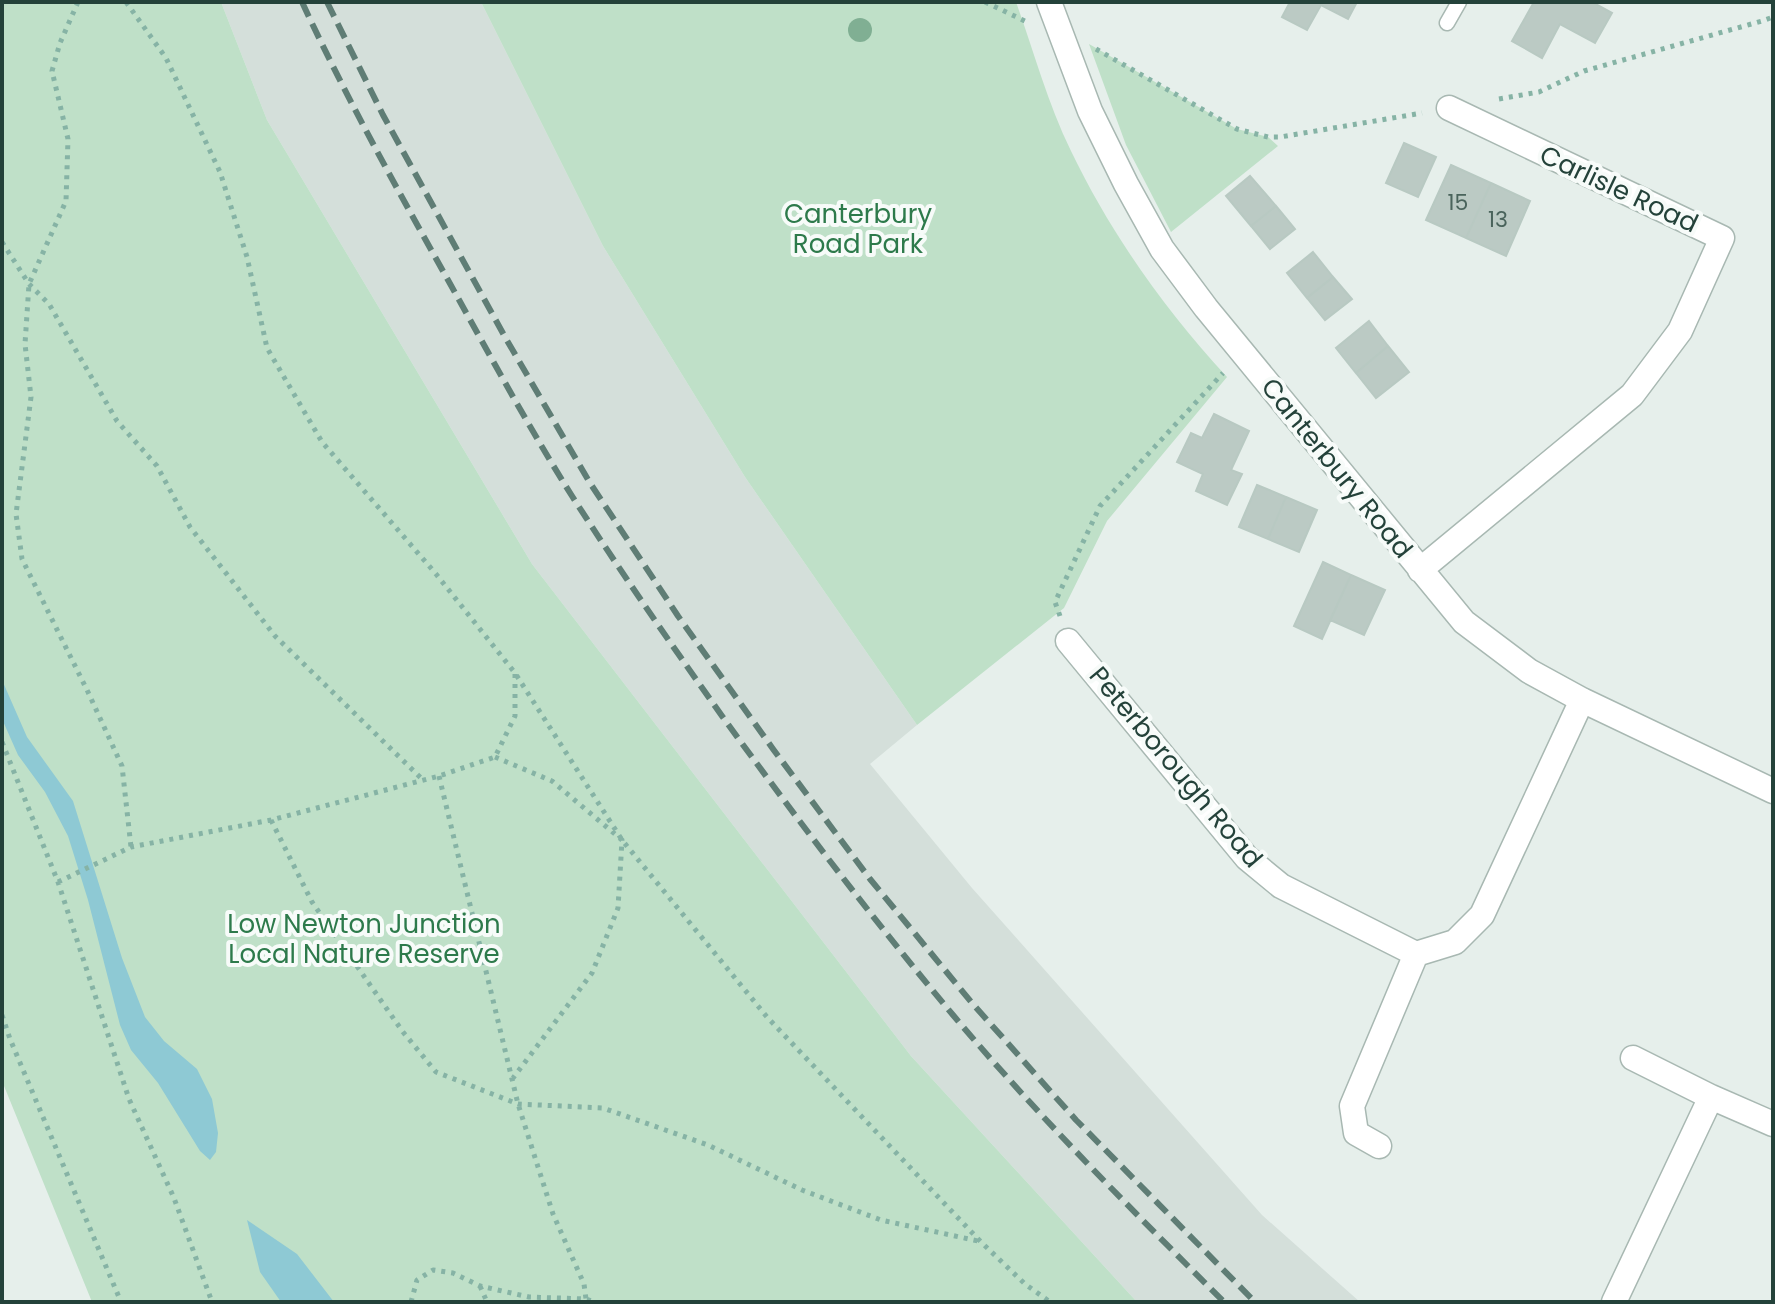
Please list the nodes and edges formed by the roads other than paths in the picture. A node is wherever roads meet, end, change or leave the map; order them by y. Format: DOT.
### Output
graph roads {
  1 [pos="1049,2"];
  2 [pos="1459,2"];
  3 [pos="1447,23"];
  4 [pos="1449,108"];
  5 [pos="1420,570"];
  6 [pos="1068,641"];
  7 [pos="1582,700"];
  8 [pos="1773,791"];
  9 [pos="1416,954"];
  10 [pos="1633,1058"];
  11 [pos="1711,1097"];
  12 [pos="1773,1124"];
  13 [pos="1379,1146"];
  14 [pos="1614,1302"];
  1 -- 5 [label="street, Canterbury Road"];
  2 -- 3 [label="lane"];
  4 -- 5 [label="street, Carlisle Road"];
  5 -- 7 [label="street, Canterbury Road"];
  6 -- 9 [label="street, Peterborough Road"];
  7 -- 8 [label="street, Canterbury Road"];
  7 -- 9 [label="street"];
  9 -- 13 [label="street"];
  10 -- 11 [label="street"];
  11 -- 12 [label="street"];
  11 -- 14 [label="street"];
}
